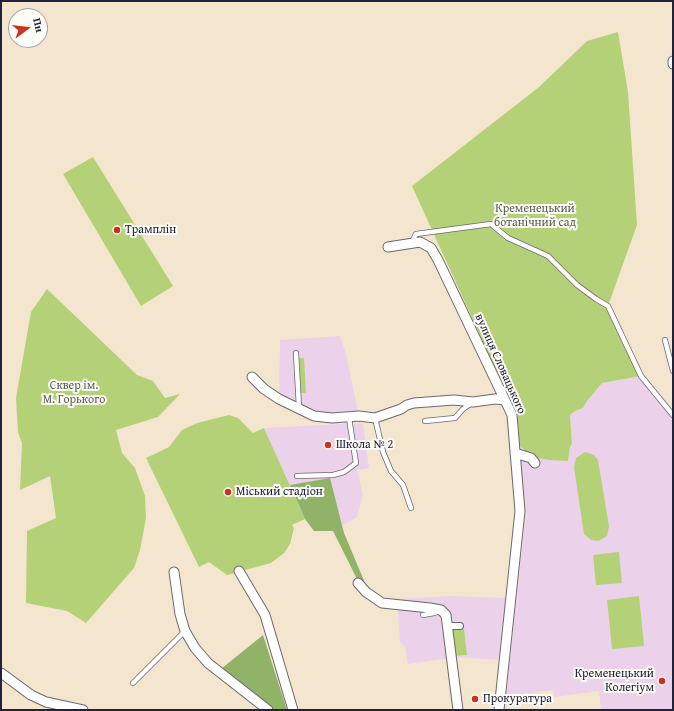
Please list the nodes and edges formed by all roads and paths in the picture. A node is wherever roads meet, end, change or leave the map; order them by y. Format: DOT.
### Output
graph roads {
  1 [pos="673,61"];
  2 [pos="673,64"];
  3 [pos="411,244"];
  4 [pos="388,247"];
  5 [pos="665,340"];
  6 [pos="296,353"];
  7 [pos="673,371"];
  8 [pos="252,377"];
  9 [pos="505,400"];
  10 [pos="474,402"];
  11 [pos="298,407"];
  12 [pos="673,415"];
  13 [pos="349,418"];
  14 [pos="375,418"];
  15 [pos="425,421"];
  16 [pos="515,454"];
  17 [pos="535,463"];
  18 [pos="297,476"];
  19 [pos="411,508"];
  20 [pos="240,571"];
  21 [pos="174,572"];
  22 [pos="358,583"];
  23 [pos="441,610"];
  24 [pos="423,615"];
  25 [pos="447,626"];
  26 [pos="460,626"];
  27 [pos="185,631"];
  28 [pos="1,673"];
  29 [pos="133,683"];
  30 [pos="49,707"];
  31 [pos="83,710"];
  32 [pos="268,710"];
  33 [pos="293,710"];
  34 [pos="458,710"];
  35 [pos="499,710"];
  1 -- 2 [label="street"];
  3 -- 4 [label="street, вулиця Словацького"];
  3 -- 9 [label="street, вулиця Словацького"];
  3 -- 12 [label="lane"];
  5 -- 7 [label="lane"];
  6 -- 11 [label="lane"];
  8 -- 11 [label="street"];
  9 -- 10 [label="street"];
  9 -- 16 [label="street, вулиця Словацького"];
  10 -- 14 [label="street"];
  10 -- 15 [label="lane"];
  11 -- 13 [label="street"];
  13 -- 14 [label="street"];
  13 -- 18 [label="lane"];
  14 -- 19 [label="lane"];
  16 -- 17 [label="street"];
  16 -- 35 [label="street, вулиця Словацького"];
  20 -- 33 [label="street"];
  21 -- 27 [label="street"];
  22 -- 23 [label="street"];
  23 -- 24 [label="lane"];
  23 -- 25 [label="street"];
  25 -- 26 [label="street"];
  25 -- 34 [label="street"];
  27 -- 29 [label="lane"];
  27 -- 32 [label="street"];
  28 -- 30 [label="street"];
  30 -- 31 [label="street"];
}
